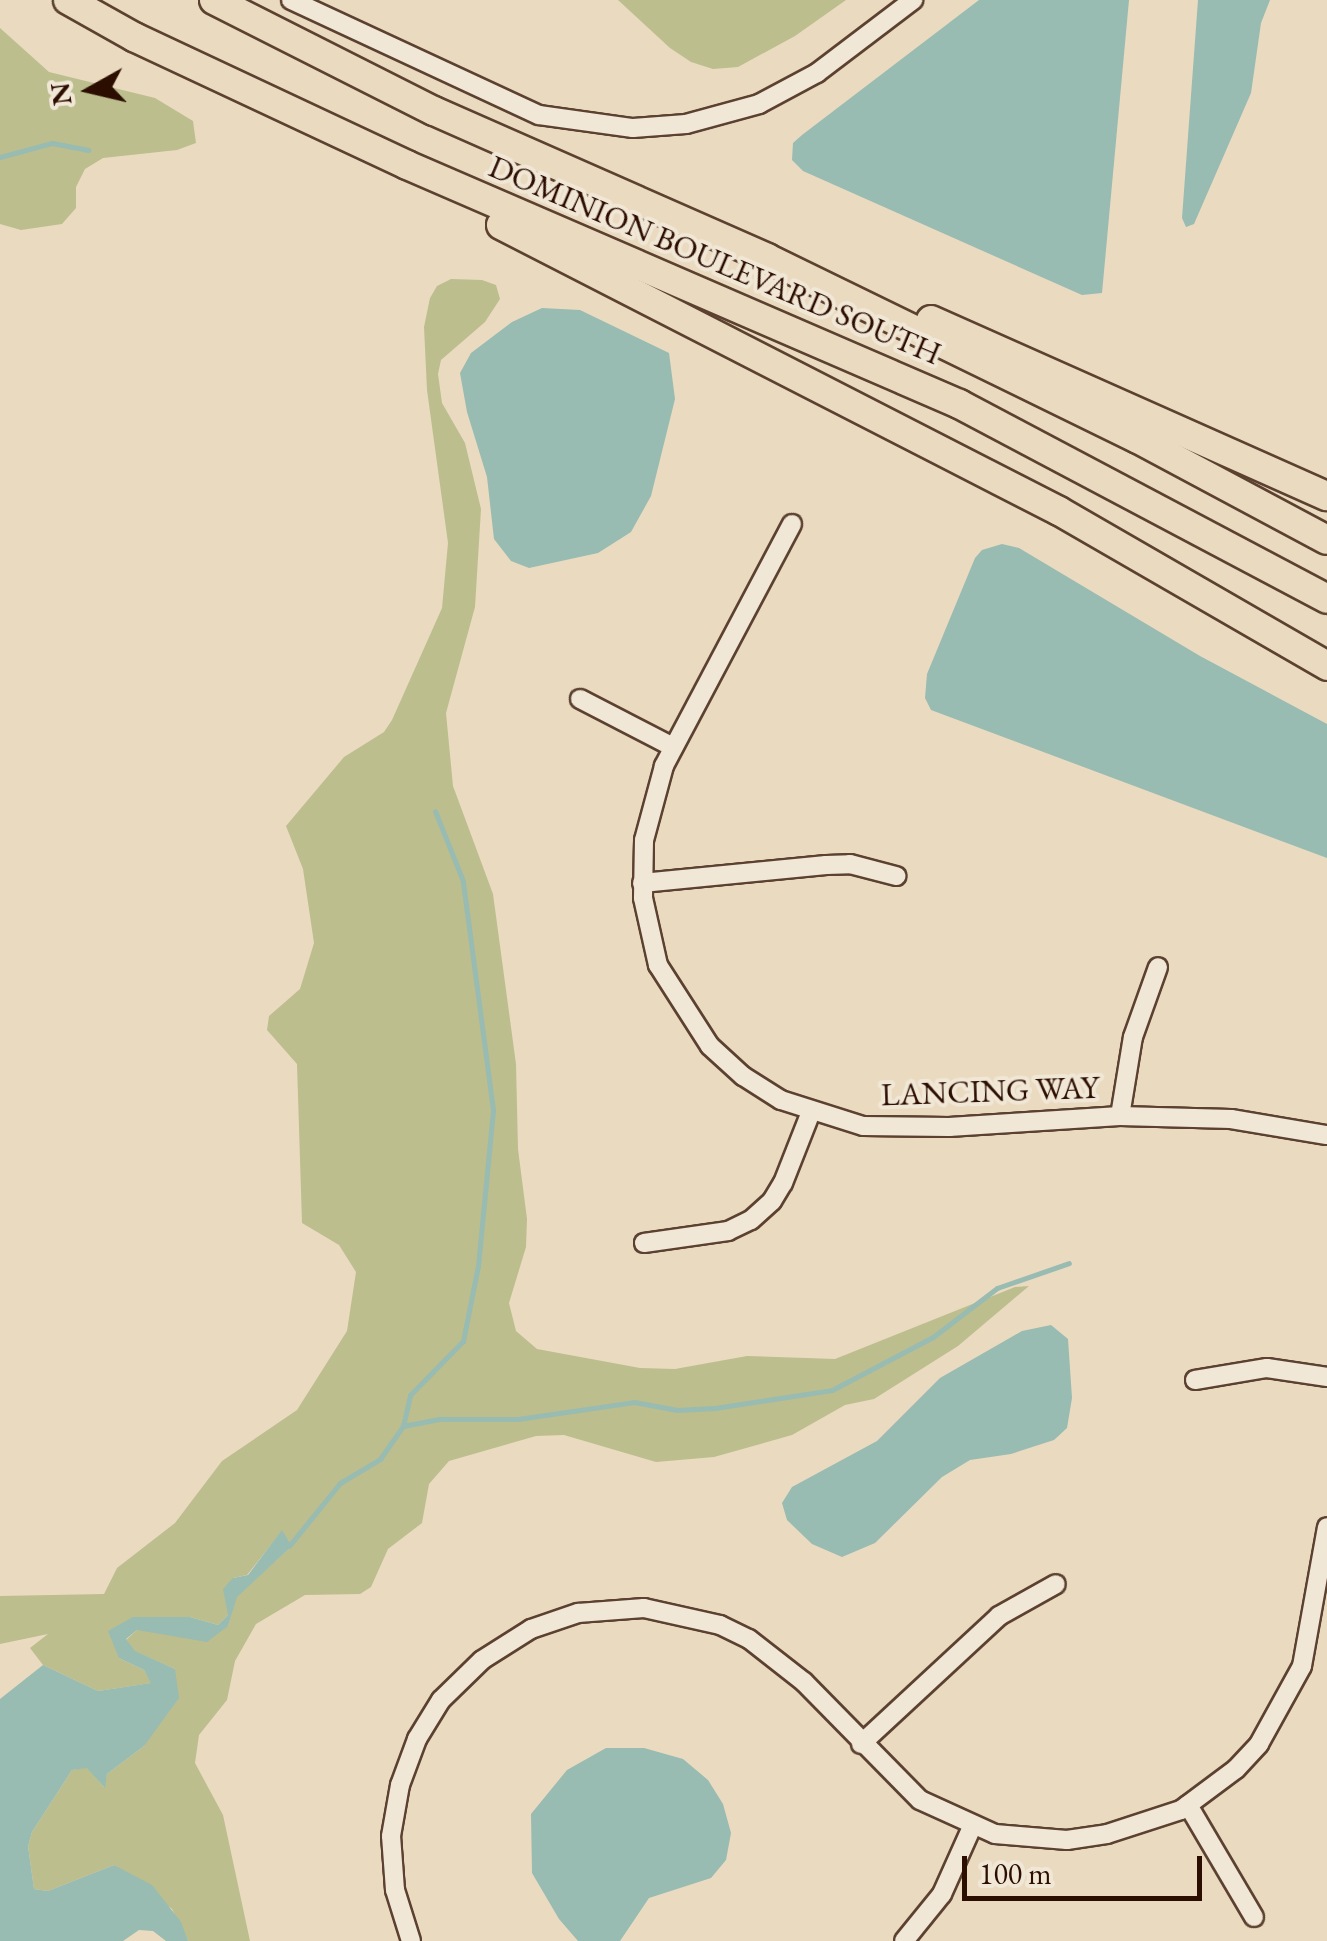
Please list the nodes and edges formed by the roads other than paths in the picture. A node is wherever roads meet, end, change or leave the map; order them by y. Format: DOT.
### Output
graph roads {
  1 [pos="68,0"];
  2 [pos="214,0"];
  3 [pos="291,0"];
  4 [pos="913,0"];
  5 [pos="405,171"];
  6 [pos="767,258"];
  7 [pos="1327,496"];
  8 [pos="792,524"];
  9 [pos="1327,540"];
  10 [pos="1327,599"];
  11 [pos="1327,666"];
  12 [pos="580,699"];
  13 [pos="673,747"];
  14 [pos="896,876"];
  15 [pos="642,882"];
  16 [pos="1158,967"];
  17 [pos="811,1112"];
  18 [pos="1120,1116"];
  19 [pos="1327,1135"];
  20 [pos="644,1243"];
  21 [pos="1327,1376"];
  22 [pos="1195,1380"];
  23 [pos="1327,1527"];
  24 [pos="1056,1584"];
  25 [pos="861,1744"];
  26 [pos="1188,1805"];
  27 [pos="972,1827"];
  28 [pos="1254,1917"];
  29 [pos="412,1941"];
  30 [pos="904,1941"];
  1 -- 5 [label="highway, DOMINION BOULEVARD SOUTH"];
  2 -- 6 [label="highway, DOMINION BOULEVARD SOUTH"];
  3 -- 4 [label="street"];
  5 -- 10 [label="highway, DOMINION BOULEVARD SOUTH"];
  5 -- 11 [label="highway"];
  6 -- 7 [label="highway"];
  6 -- 9 [label="highway, DOMINION BOULEVARD SOUTH"];
  8 -- 13 [label="street, LANCING WAY"];
  12 -- 13 [label="street"];
  13 -- 15 [label="street, LANCING WAY"];
  14 -- 15 [label="street"];
  15 -- 17 [label="street, LANCING WAY"];
  16 -- 18 [label="street"];
  17 -- 18 [label="street, LANCING WAY"];
  17 -- 20 [label="street"];
  18 -- 19 [label="street, LANCING WAY"];
  21 -- 22 [label="street"];
  23 -- 26 [label="street"];
  24 -- 25 [label="street"];
  25 -- 27 [label="street"];
  25 -- 29 [label="street"];
  26 -- 27 [label="street"];
  26 -- 28 [label="street"];
  27 -- 30 [label="street"];
}
